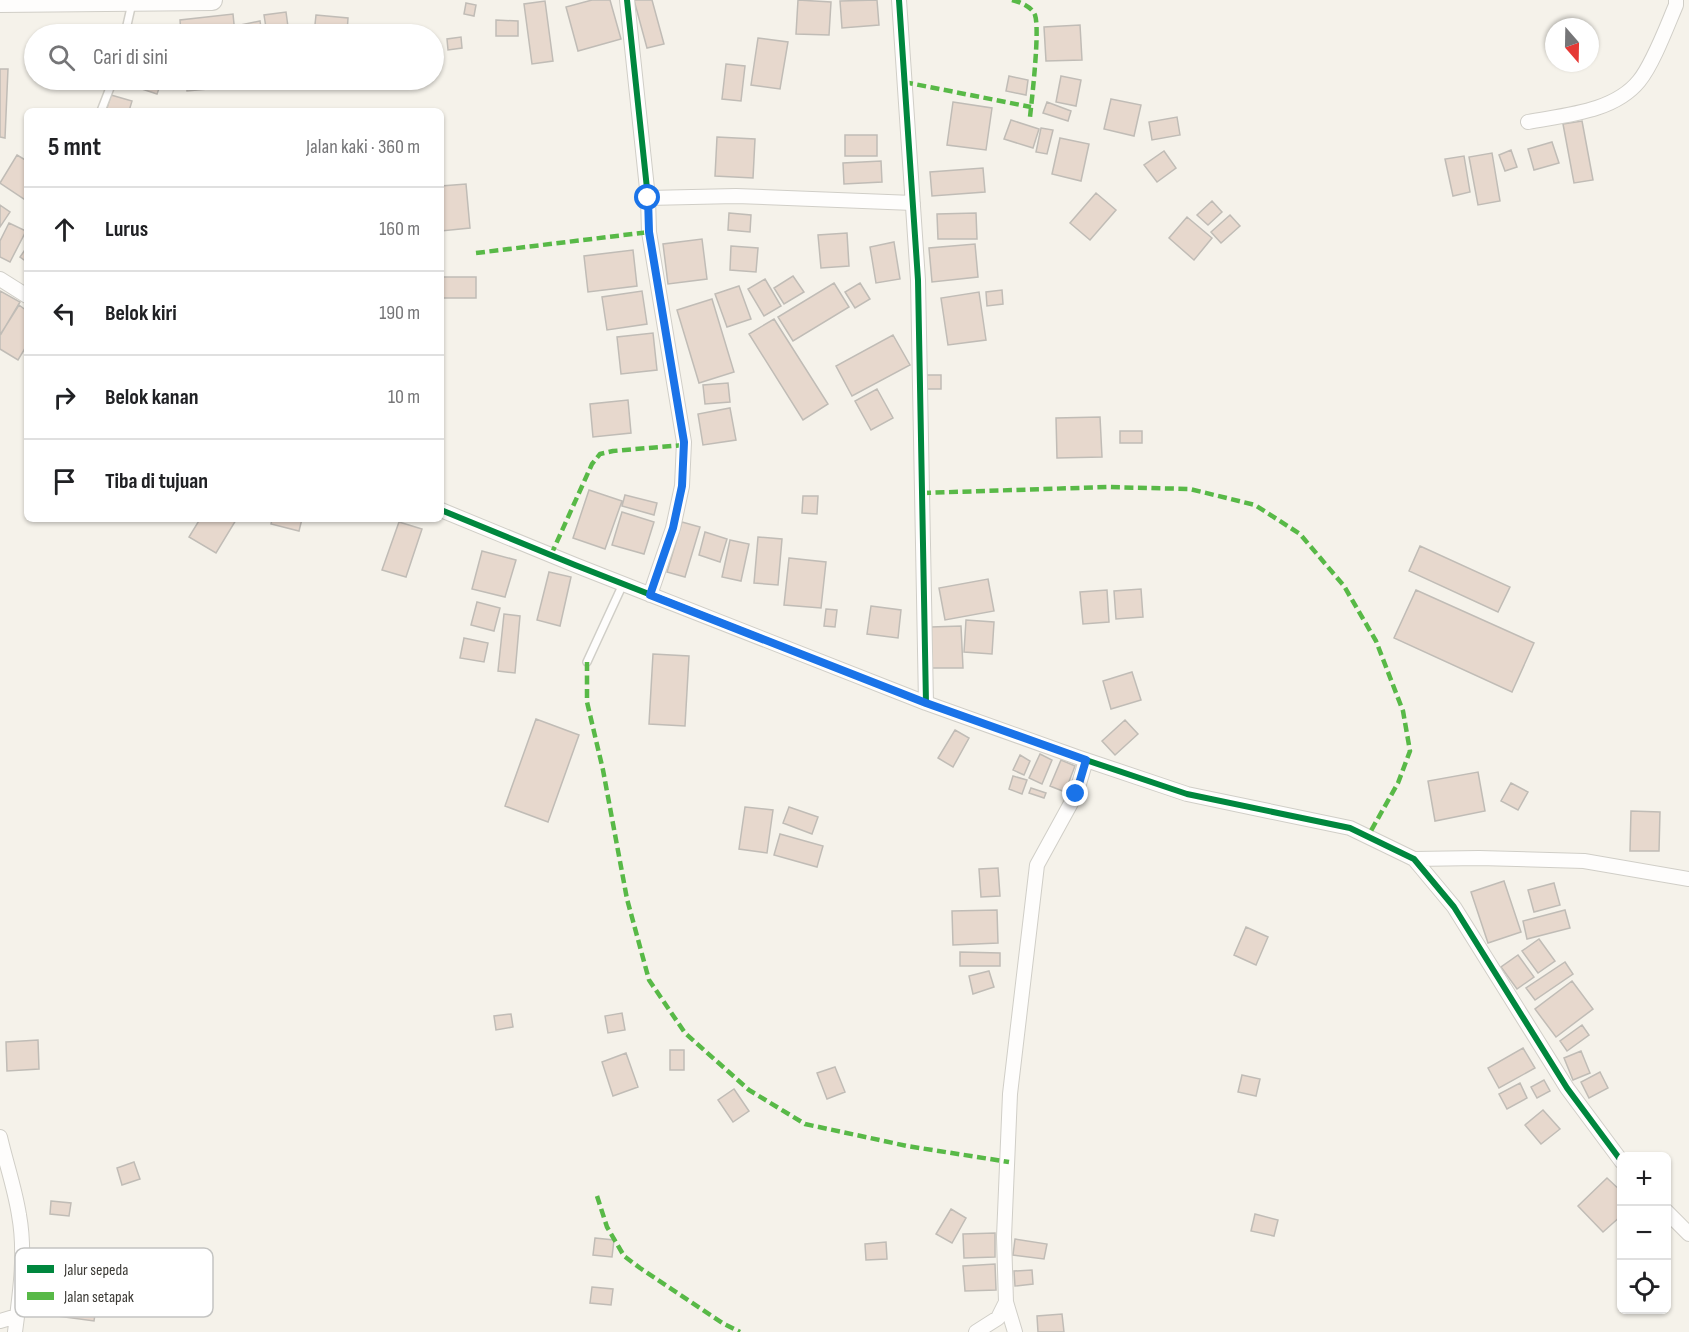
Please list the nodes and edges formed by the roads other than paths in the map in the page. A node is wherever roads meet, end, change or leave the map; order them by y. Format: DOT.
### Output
graph roads {
  1 [pos="212,0"];
  2 [pos="627,0"];
  3 [pos="899,0"];
  4 [pos="1676,0"];
  5 [pos="132,1"];
  6 [pos="0,2"];
  7 [pos="127,24"];
  8 [pos="108,90"];
  9 [pos="102,108"];
  10 [pos="1528,122"];
  11 [pos="648,198"];
  12 [pos="913,203"];
  13 [pos="0,279"];
  14 [pos="24,294"];
  15 [pos="444,511"];
  16 [pos="623,584"];
  17 [pos="650,595"];
  18 [pos="587,662"];
  19 [pos="926,703"];
  20 [pos="1086,760"];
  21 [pos="1414,859"];
  22 [pos="1689,879"];
  23 [pos="0,1137"];
  24 [pos="1617,1155"];
  25 [pos="1671,1216"];
  26 [pos="1689,1234"];
  27 [pos="21,1248"];
  28 [pos="1006,1302"];
  29 [pos="15,1317"];
  30 [pos="17,1317"];
  31 [pos="0,1321"];
  32 [pos="15,1332"];
  33 [pos="976,1332"];
  34 [pos="1015,1332"];
  1 -- 5 [label="street"];
  2 -- 11 [label="street"];
  3 -- 12 [label="street"];
  4 -- 10 [label="street"];
  5 -- 6 [label="street"];
  5 -- 7 [label="lane"];
  8 -- 9 [label="lane"];
  11 -- 12 [label="street"];
  11 -- 17 [label="street"];
  12 -- 19 [label="street"];
  13 -- 14 [label="street"];
  15 -- 16 [label="street"];
  16 -- 17 [label="street"];
  16 -- 18 [label="lane"];
  17 -- 19 [label="street"];
  19 -- 20 [label="street"];
  20 -- 21 [label="street"];
  20 -- 28 [label="street"];
  21 -- 22 [label="street"];
  21 -- 24 [label="street"];
  23 -- 27 [label="street"];
  25 -- 26 [label="street"];
  28 -- 33 [label="street"];
  28 -- 34 [label="street"];
  29 -- 31 [label="street"];
  30 -- 32 [label="street"];
}
